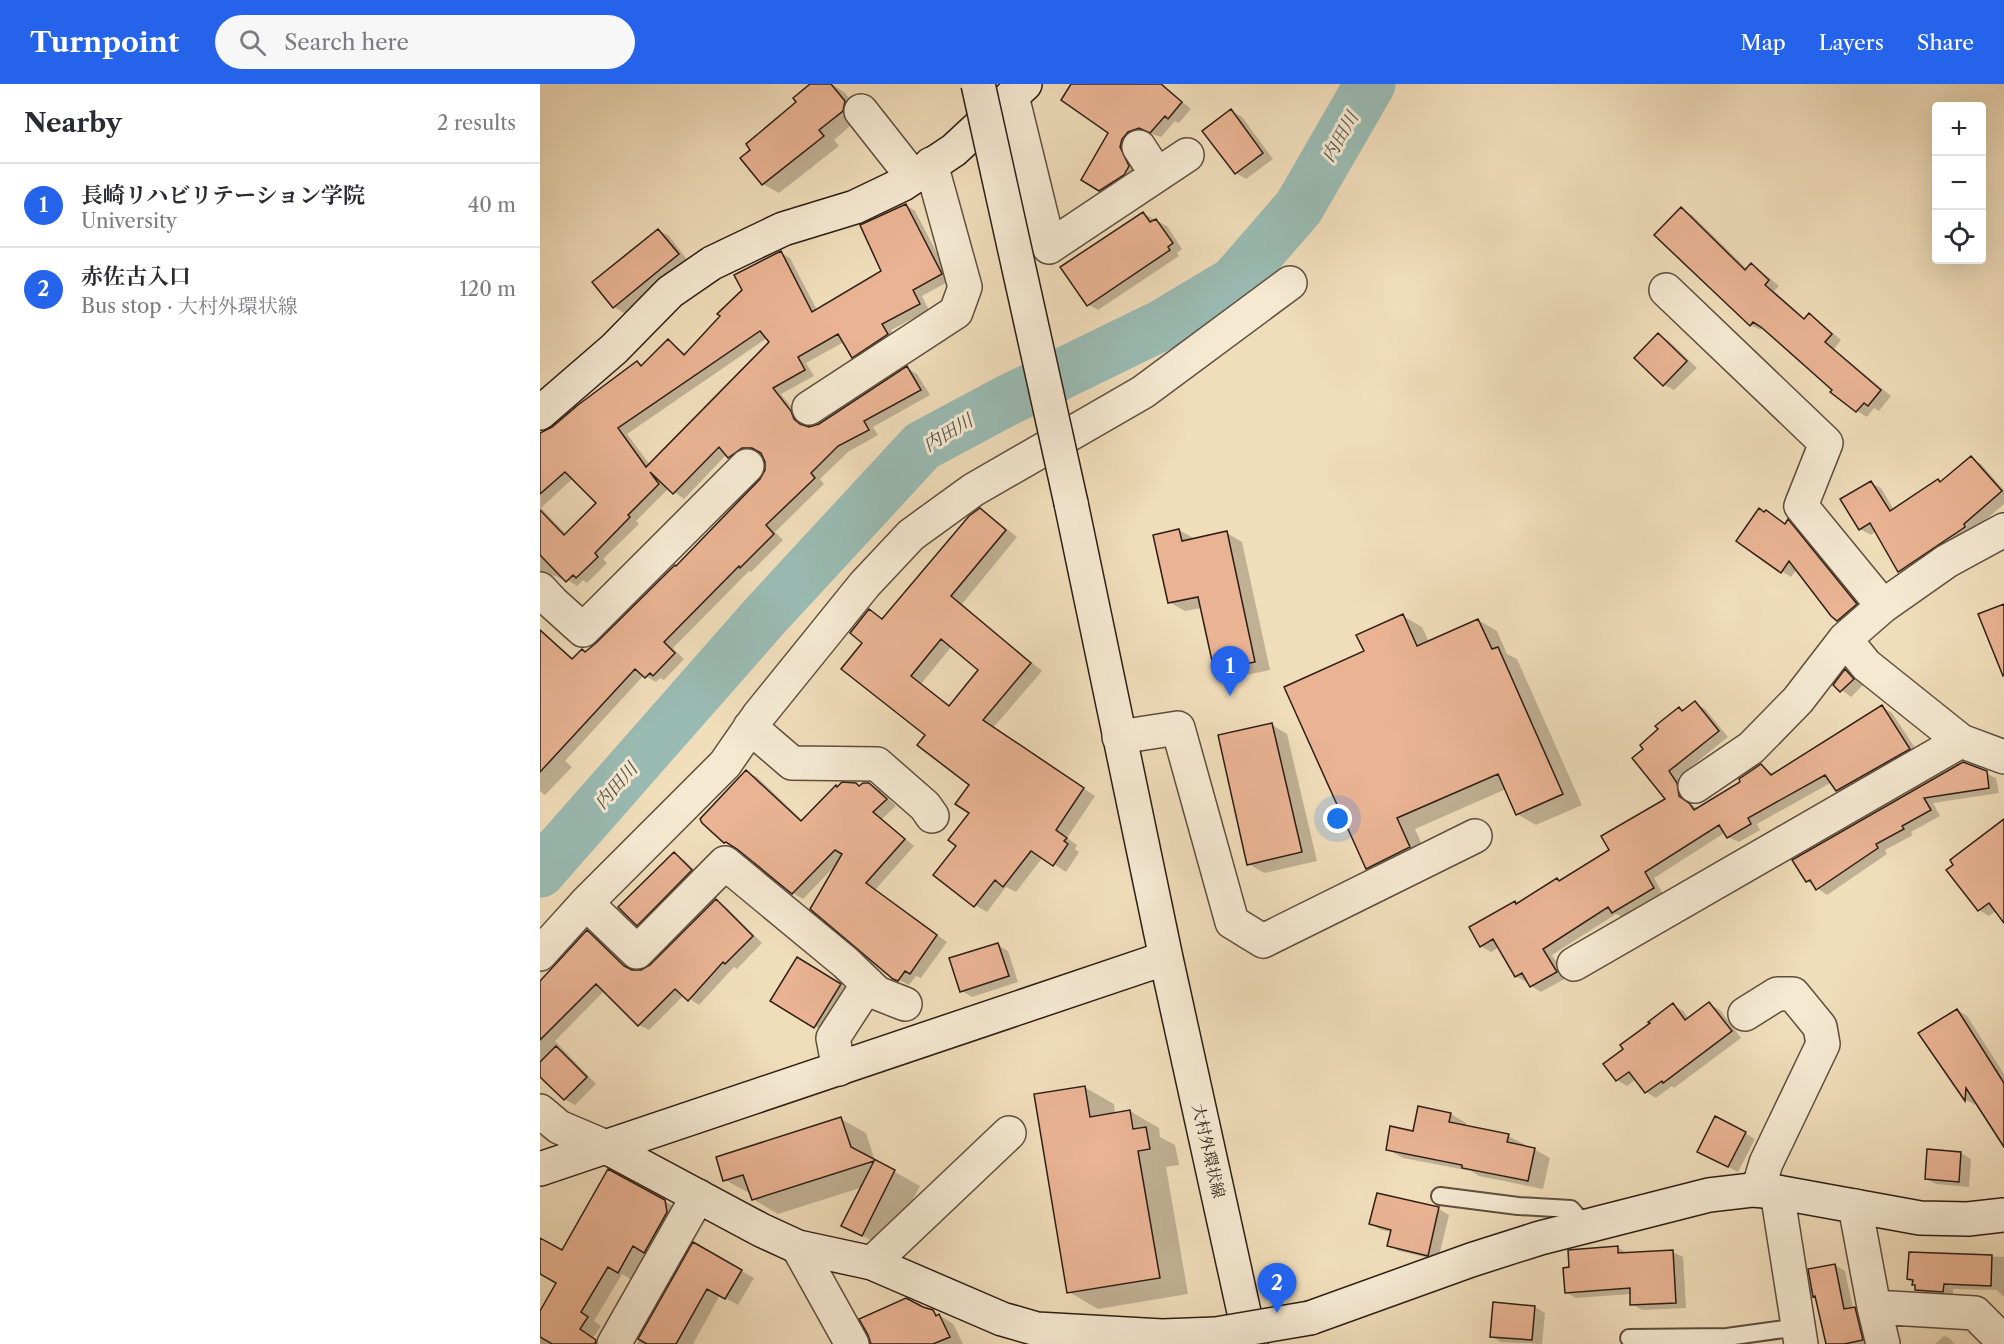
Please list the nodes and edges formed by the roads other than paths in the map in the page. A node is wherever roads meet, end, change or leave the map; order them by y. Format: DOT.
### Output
graph roads {
  1 [pos="978,84"];
  2 [pos="1019,90"];
  3 [pos="861,111"];
  4 [pos="1139,147"];
  5 [pos="1187,155"];
  6 [pos="922,171"];
  7 [pos="1157,175"];
  8 [pos="1290,283"];
  9 [pos="1666,290"];
  10 [pos="809,408"];
  11 [pos="540,413"];
  12 [pos="747,466"];
  13 [pos="2004,530"];
  14 [pos="544,603"];
  15 [pos="1883,606"];
  16 [pos="1845,639"];
  17 [pos="750,727"];
  18 [pos="1119,737"];
  19 [pos="1961,741"];
  20 [pos="2004,757"];
  21 [pos="1695,786"];
  22 [pos="932,816"];
  23 [pos="1475,836"];
  24 [pos="586,903"];
  25 [pos="540,954"];
  26 [pos="1166,958"];
  27 [pos="1574,964"];
  28 [pos="868,984"];
  29 [pos="905,1004"];
  30 [pos="1745,1014"];
  31 [pos="839,1069"];
  32 [pos="540,1111"];
  33 [pos="1009,1133"];
  34 [pos="606,1147"];
  35 [pos="540,1169"];
  36 [pos="1767,1191"];
  37 [pos="698,1196"];
  38 [pos="1440,1196"];
  39 [pos="1855,1206"];
  40 [pos="2004,1215"];
  41 [pos="1586,1226"];
  42 [pos="798,1247"];
  43 [pos="872,1263"];
  44 [pos="1874,1307"];
  45 [pos="1799,1336"];
  46 [pos="1629,1338"];
  47 [pos="2004,1342"];
  48 [pos="614,1344"];
  49 [pos="852,1344"];
  50 [pos="1251,1344"];
  51 [pos="1883,1344"];
  1 -- 18 [label="street, 大村外環状線, bridge"];
  2 -- 6 [label="street"];
  2 -- 7 [label="street"];
  3 -- 6 [label="street"];
  4 -- 7 [label="street"];
  5 -- 7 [label="street"];
  6 -- 10 [label="street"];
  6 -- 11 [label="street"];
  8 -- 17 [label="street"];
  9 -- 15 [label="street"];
  12 -- 14 [label="street"];
  13 -- 15 [label="street"];
  15 -- 16 [label="street"];
  16 -- 19 [label="street"];
  16 -- 21 [label="street"];
  17 -- 22 [label="street"];
  17 -- 24 [label="street"];
  18 -- 23 [label="street"];
  18 -- 26 [label="street, 大村外環状線"];
  19 -- 20 [label="street"];
  19 -- 27 [label="street"];
  24 -- 25 [label="street"];
  24 -- 28 [label="street"];
  26 -- 31 [label="street"];
  26 -- 50 [label="street, 大村外環状線"];
  28 -- 29 [label="street"];
  28 -- 31 [label="street"];
  30 -- 36 [label="street"];
  31 -- 34 [label="street"];
  32 -- 34 [label="street"];
  33 -- 43 [label="street"];
  34 -- 35 [label="street"];
  34 -- 37 [label="street"];
  36 -- 39 [label="street"];
  36 -- 41 [label="street"];
  36 -- 45 [label="street"];
  37 -- 42 [label="street"];
  37 -- 48 [label="street"];
  38 -- 41 [label="lane"];
  39 -- 40 [label="street"];
  39 -- 44 [label="street"];
  41 -- 43 [label="street, bridge"];
  42 -- 43 [label="street"];
  42 -- 49 [label="street"];
  44 -- 47 [label="street"];
  44 -- 51 [label="street"];
  45 -- 46 [label="lane"];
}
